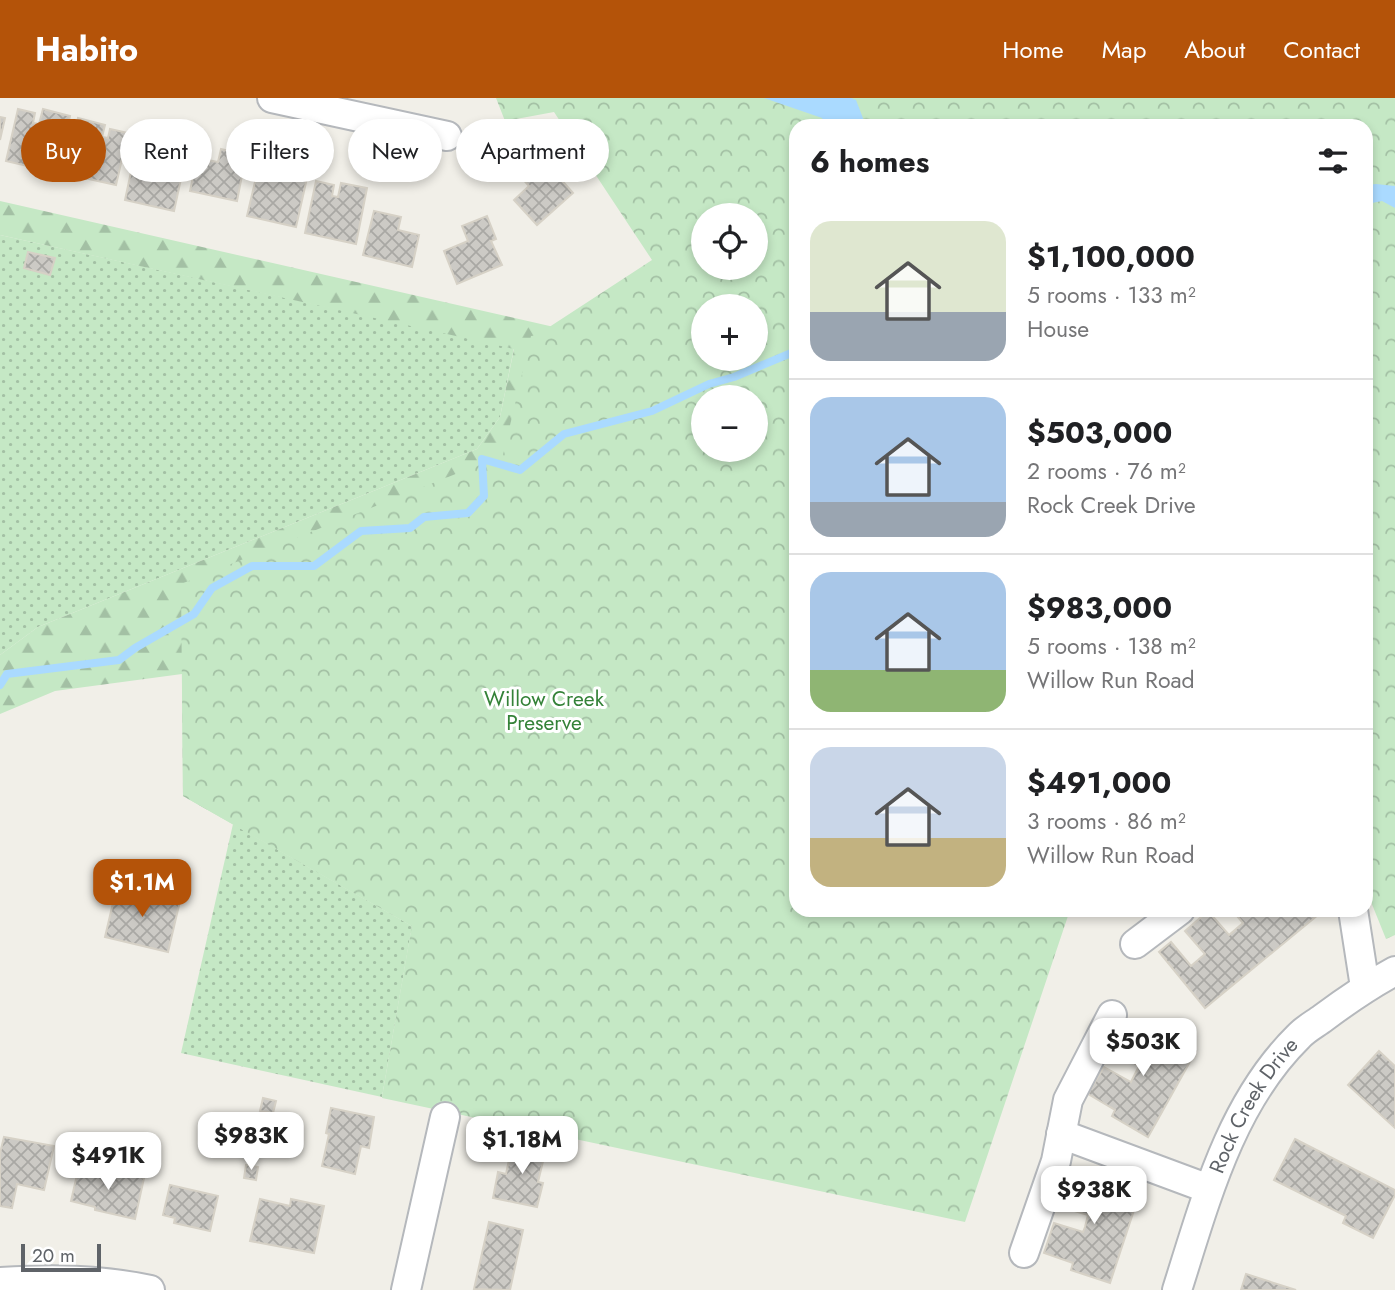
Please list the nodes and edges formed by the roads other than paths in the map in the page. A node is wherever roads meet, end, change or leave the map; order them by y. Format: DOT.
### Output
graph roads {
  1 [pos="272,98"];
  2 [pos="447,136"];
  3 [pos="1171,917"];
  4 [pos="1354,917"];
  5 [pos="1135,944"];
  6 [pos="1395,971"];
  7 [pos="1365,987"];
  8 [pos="1112,1015"];
  9 [pos="445,1117"];
  10 [pos="1061,1134"];
  11 [pos="1209,1189"];
  12 [pos="1024,1253"];
  13 [pos="0,1282"];
  14 [pos="150,1290"];
  15 [pos="406,1290"];
  16 [pos="1177,1290"];
  1 -- 2 [label="street"];
  3 -- 5 [label="street"];
  4 -- 7 [label="street"];
  6 -- 7 [label="street, Rock Creek Drive"];
  7 -- 11 [label="street, Rock Creek Drive"];
  8 -- 10 [label="street"];
  9 -- 15 [label="street"];
  10 -- 11 [label="street"];
  10 -- 12 [label="street"];
  11 -- 16 [label="street, Rock Creek Drive"];
  13 -- 14 [label="street"];
}
